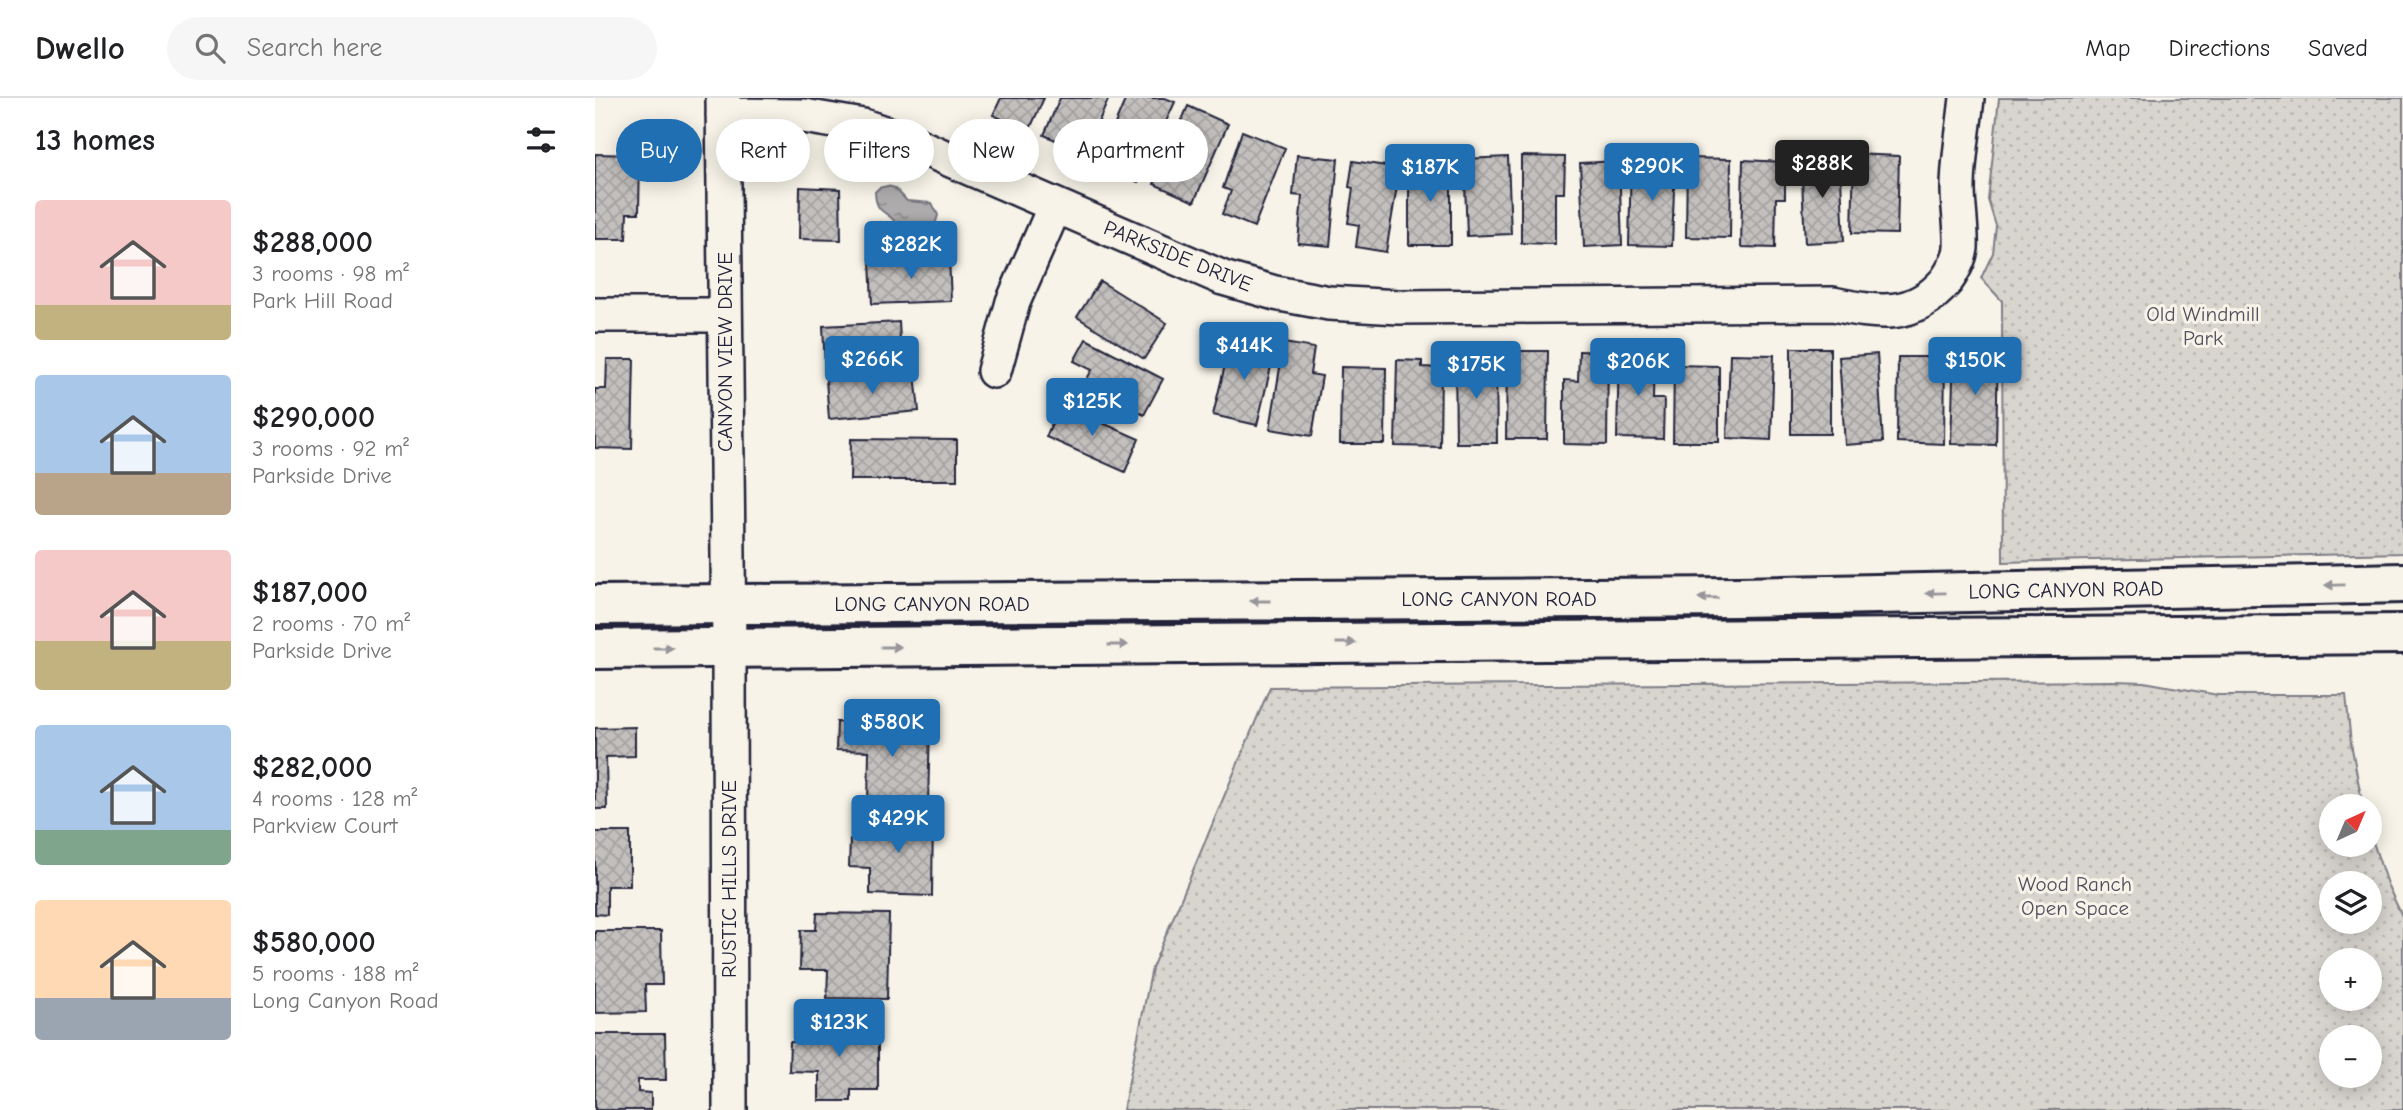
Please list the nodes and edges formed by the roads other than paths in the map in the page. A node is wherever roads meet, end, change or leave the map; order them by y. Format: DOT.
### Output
graph roads {
  1 [pos="1967,98"];
  2 [pos="723,107"];
  3 [pos="1055,206"];
  4 [pos="595,315"];
  5 [pos="724,315"];
  6 [pos="994,371"];
  7 [pos="2403,583"];
  8 [pos="595,606"];
  9 [pos="728,606"];
  10 [pos="2403,634"];
  11 [pos="729,648"];
  12 [pos="595,649"];
  13 [pos="730,1110"];
  1 -- 3 [label="street, PARKSIDE DRIVE"];
  2 -- 3 [label="street, PARKSIDE DRIVE"];
  2 -- 5 [label="street, CANYON VIEW DRIVE"];
  3 -- 6 [label="street"];
  4 -- 5 [label="street"];
  5 -- 9 [label="street, CANYON VIEW DRIVE"];
  7 -- 9 [label="main road, LONG CANYON ROAD, one-way"];
  8 -- 9 [label="main road, LONG CANYON ROAD"];
  9 -- 11 [label="street, CANYON VIEW DRIVE"];
  11 -- 10 [label="main road, LONG CANYON ROAD, one-way"];
  12 -- 11 [label="main road, LONG CANYON ROAD, one-way"];
  11 -- 13 [label="street, RUSTIC HILLS DRIVE"];
}
